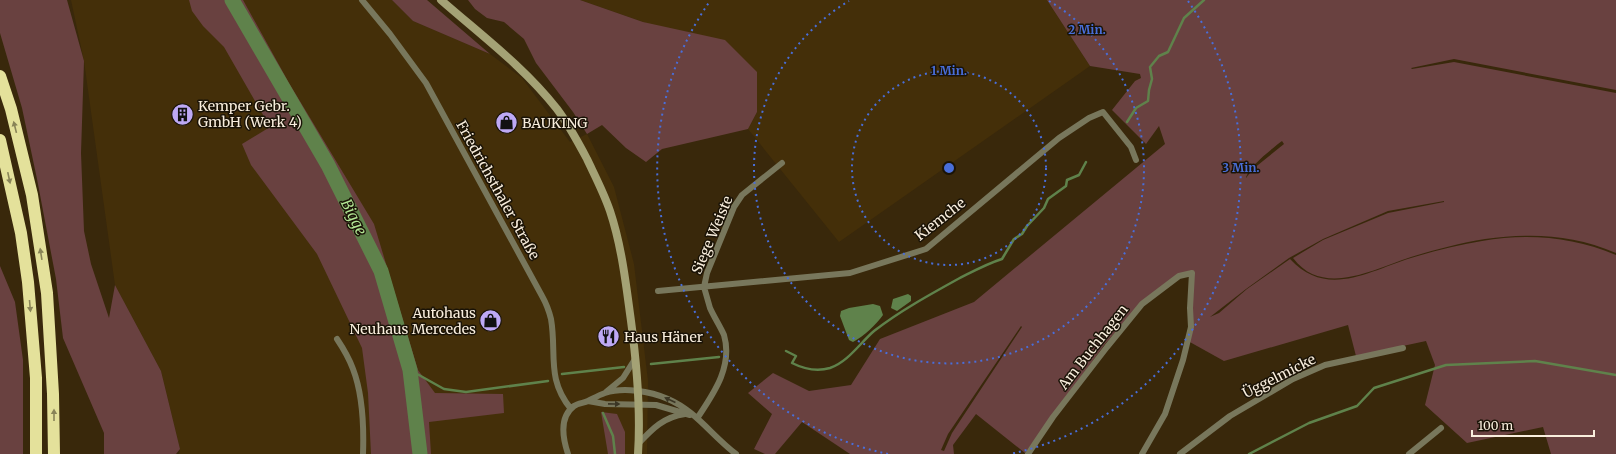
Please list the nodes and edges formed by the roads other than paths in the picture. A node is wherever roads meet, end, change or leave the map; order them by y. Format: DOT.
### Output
graph roads {
  1 [pos="362,0"];
  2 [pos="442,0"];
  3 [pos="0,76"];
  4 [pos="0,140"];
  5 [pos="1136,160"];
  6 [pos="782,163"];
  7 [pos="704,287"];
  8 [pos="658,291"];
  9 [pos="337,339"];
  10 [pos="1403,348"];
  11 [pos="636,358"];
  12 [pos="606,392"];
  13 [pos="639,392"];
  14 [pos="588,401"];
  15 [pos="640,404"];
  16 [pos="571,409"];
  17 [pos="686,413"];
  18 [pos="698,417"];
  19 [pos="1441,428"];
  20 [pos="639,443"];
  21 [pos="36,454"];
  22 [pos="54,454"];
  23 [pos="363,454"];
  24 [pos="568,454"];
  25 [pos="638,454"];
  26 [pos="736,454"];
  27 [pos="1028,454"];
  28 [pos="1142,454"];
  29 [pos="1180,454"];
  30 [pos="1409,454"];
  1 -- 16 [label="street, Friedrichsthaler Straße"];
  2 -- 11 [label="main road"];
  22 -- 3 [label="highway, one-way"];
  4 -- 21 [label="highway, one-way"];
  5 -- 7 [label="street, Kiemche"];
  6 -- 7 [label="street, Siege Weiste"];
  7 -- 8 [label="street, Kiemche"];
  7 -- 18 [label="street"];
  9 -- 23 [label="street"];
  10 -- 29 [label="street, Üggelmicke"];
  11 -- 12 [label="street"];
  11 -- 13 [label="main road"];
  12 -- 13 [label="street"];
  12 -- 14 [label="street"];
  13 -- 15 [label="main road"];
  18 -- 13 [label="street, one-way"];
  14 -- 15 [label="street, one-way"];
  14 -- 16 [label="street"];
  15 -- 17 [label="street"];
  15 -- 20 [label="main road"];
  16 -- 24 [label="street"];
  17 -- 18 [label="street"];
  17 -- 20 [label="street"];
  18 -- 26 [label="street"];
  19 -- 30 [label="street"];
  20 -- 25 [label="main road"];
  27 -- 28 [label="street, Am Buchhagen"];
}
